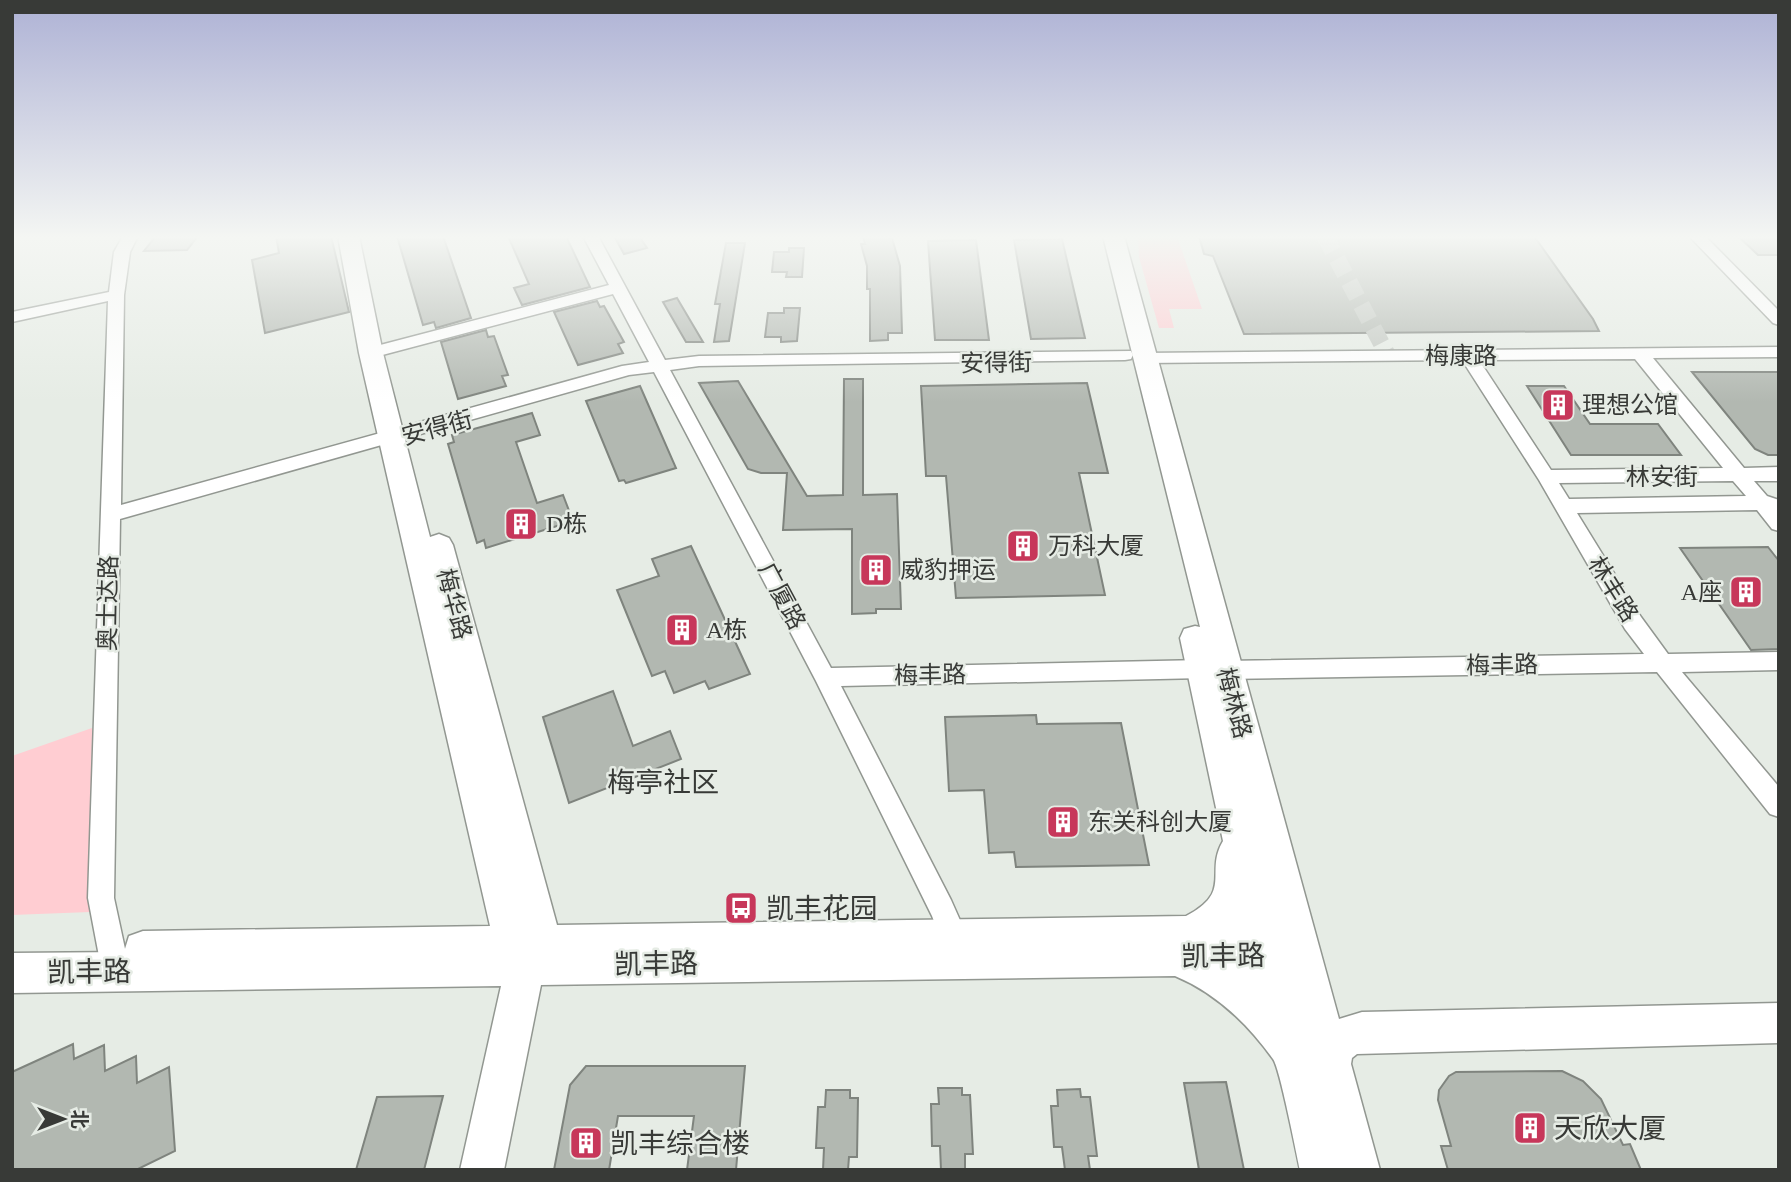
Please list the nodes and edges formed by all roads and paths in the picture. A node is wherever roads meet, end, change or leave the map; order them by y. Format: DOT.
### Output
graph roads {
  1 [pos="117,291"];
  2 [pos="363,291"];
  3 [pos="371,291"];
  4 [pos="605,291"];
  5 [pos="619,291"];
  6 [pos="1112,291"];
  7 [pos="1122,291"];
  8 [pos="1751,291"];
  9 [pos="116,295"];
  10 [pos="12,317"];
  11 [pos="1779,320"];
  12 [pos="379,350"];
  13 [pos="1779,352"];
  14 [pos="1640,354"];
  15 [pos="1468,356"];
  16 [pos="1132,358"];
  17 [pos="661,367"];
  18 [pos="396,437"];
  19 [pos="1779,474"];
  20 [pos="1739,475"];
  21 [pos="1546,477"];
  22 [pos="1770,503"];
  23 [pos="1563,506"];
  24 [pos="109,515"];
  25 [pos="1779,524"];
  26 [pos="1779,661"];
  27 [pos="1661,662"];
  28 [pos="1214,669"];
  29 [pos="825,677"];
  30 [pos="1231,800"];
  31 [pos="1779,806"];
  32 [pos="1282,944"];
  33 [pos="1181,945"];
  34 [pos="958,949"];
  35 [pos="527,952"];
  36 [pos="12,953"];
  37 [pos="114,961"];
  38 [pos="12,973"];
  39 [pos="1779,1023"];
  40 [pos="1312,1062"];
  41 [pos="482,1170"];
  42 [pos="1322,1170"];
  43 [pos="1358,1170"];
  1 -- 9 [label="street, 奥士达路"];
  2 -- 12 [label="main road, 梅华路"];
  3 -- 12 [label="main road, 梅华路"];
  4 -- 12 [label="street"];
  5 -- 17 [label="street, 广厦路"];
  6 -- 16 [label="main road, 梅林路"];
  7 -- 16 [label="main road, 梅林路"];
  8 -- 11 [label="street"];
  9 -- 10 [label="street"];
  9 -- 24 [label="street, 奥士达路"];
  12 -- 18 [label="main road, 梅华路"];
  13 -- 14 [label="street, 梅康路"];
  14 -- 15 [label="street, 梅康路"];
  14 -- 20 [label="street"];
  15 -- 16 [label="street, 梅康路"];
  15 -- 21 [label="street, 林丰路"];
  16 -- 17 [label="street, 安得街"];
  16 -- 28 [label="main road, 梅林路"];
  17 -- 18 [label="street, 安得街"];
  17 -- 29 [label="street, 广厦路"];
  18 -- 24 [label="street, 安得街"];
  18 -- 35 [label="main road, 梅华路"];
  19 -- 20 [label="street, 林安街"];
  20 -- 21 [label="street, 林安街"];
  20 -- 22 [label="street"];
  21 -- 23 [label="street, 林丰路"];
  22 -- 23 [label="street, 林安街"];
  22 -- 25 [label="street"];
  23 -- 27 [label="street, 林丰路"];
  24 -- 37 [label="street, 奥士达路"];
  26 -- 27 [label="street, 梅丰路"];
  27 -- 28 [label="street, 梅丰路"];
  27 -- 31 [label="street, 林丰路"];
  28 -- 29 [label="street, 梅丰路"];
  28 -- 30 [label="main road, 梅林路"];
  28 -- 32 [label="main road, 梅林路"];
  29 -- 34 [label="street, 广厦路"];
  30 -- 32 [label="main road, 梅林路"];
  30 -- 33 [label="main road"];
  32 -- 33 [label="main road, 凯丰路"];
  32 -- 40 [label="main road, 梅林路"];
  33 -- 34 [label="main road, 凯丰路"];
  33 -- 40 [label="main road"];
  34 -- 35 [label="main road, 凯丰路"];
  35 -- 37 [label="main road, 凯丰路"];
  35 -- 41 [label="main road, 梅华路"];
  36 -- 37 [label="main road, 凯丰路"];
  37 -- 38 [label="main road, 凯丰路"];
  39 -- 40 [label="main road"];
  40 -- 42 [label="main road, 梅林路"];
  40 -- 43 [label="main road, 梅林路"];
}
